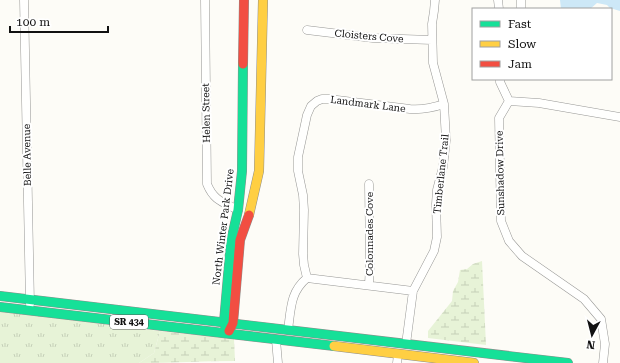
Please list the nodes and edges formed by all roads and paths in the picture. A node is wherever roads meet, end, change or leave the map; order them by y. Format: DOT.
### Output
graph roads {
  1 [pos="24,0"];
  2 [pos="204,0"];
  3 [pos="244,0"];
  4 [pos="263,0"];
  5 [pos="435,0"];
  6 [pos="307,30"];
  7 [pos="432,40"];
  8 [pos="500,80"];
  9 [pos="509,101"];
  10 [pos="444,104"];
  11 [pos="620,117"];
  12 [pos="369,184"];
  13 [pos="238,210"];
  14 [pos="307,278"];
  15 [pos="369,285"];
  16 [pos="413,291"];
  17 [pos="0,296"];
  18 [pos="30,299"];
  19 [pos="88,306"];
  20 [pos="0,307"];
  21 [pos="30,310"];
  22 [pos="64,314"];
  23 [pos="228,322"];
  24 [pos="288,330"];
  25 [pos="228,334"];
  26 [pos="276,340"];
  27 [pos="406,344"];
  28 [pos="422,346"];
  29 [pos="382,352"];
  30 [pos="416,356"];
  31 [pos="397,359"];
  32 [pos="278,363"];
  33 [pos="408,363"];
  34 [pos="474,363"];
  35 [pos="568,363"];
  36 [pos="603,363"];
  1 -- 18 [label="street, Belle Avenue"];
  2 -- 13 [label="street, Helen Street"];
  3 -- 13 [label="main road, North Winter Park Drive"];
  4 -- 23 [label="main road, North Winter Park Drive"];
  5 -- 7 [label="street, Timberlane Trail"];
  6 -- 7 [label="street, Cloisters Cove"];
  7 -- 10 [label="street, Timberlane Trail"];
  8 -- 9 [label="street"];
  9 -- 11 [label="street"];
  9 -- 36 [label="street, Sunshadow Drive"];
  10 -- 14 [label="street, Landmark Lane"];
  10 -- 16 [label="street, Timberlane Trail"];
  12 -- 15 [label="street, Colonnades Cove"];
  13 -- 23 [label="main road, North Winter Park Drive"];
  14 -- 15 [label="street"];
  14 -- 24 [label="street"];
  15 -- 16 [label="street"];
  16 -- 27 [label="street, Timberlane Trail"];
  17 -- 18 [label="main road, SR 434"];
  18 -- 19 [label="main road, SR 434"];
  18 -- 21 [label="street, Belle Avenue"];
  19 -- 22 [label="main road"];
  19 -- 23 [label="main road, SR 434"];
  20 -- 21 [label="main road, SR 434"];
  21 -- 22 [label="main road, SR 434"];
  22 -- 25 [label="main road, SR 434"];
  23 -- 24 [label="main road, SR 434"];
  23 -- 25 [label="main road, North Winter Park Drive"];
  24 -- 27 [label="main road, SR 434"];
  25 -- 26 [label="main road, SR 434"];
  26 -- 29 [label="main road, SR 434"];
  26 -- 32 [label="street"];
  27 -- 28 [label="main road, SR 434"];
  27 -- 29 [label="main road"];
  28 -- 31 [label="main road"];
  28 -- 35 [label="main road, SR 434"];
  29 -- 31 [label="main road, SR 434"];
  30 -- 31 [label="main road, SR 434"];
  30 -- 33 [label="street"];
  30 -- 34 [label="main road, SR 434"];
}
